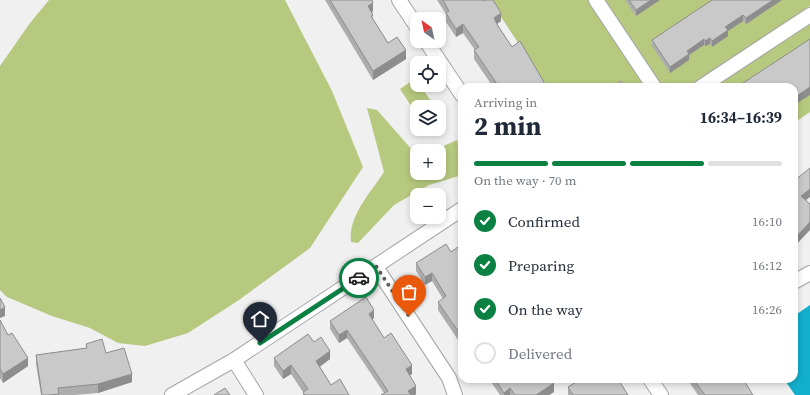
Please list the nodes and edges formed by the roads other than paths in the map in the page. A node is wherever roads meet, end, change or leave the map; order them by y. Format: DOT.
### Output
graph roads {
  1 [pos="399,0"];
  2 [pos="596,0"];
  3 [pos="810,15"];
  4 [pos="410,16"];
  5 [pos="431,48"];
  6 [pos="651,83"];
  7 [pos="707,83"];
  8 [pos="458,89"];
  9 [pos="458,212"];
  10 [pos="376,266"];
  11 [pos="810,274"];
  12 [pos="798,280"];
  13 [pos="234,360"];
  14 [pos="653,383"];
  15 [pos="172,395"];
  16 [pos="256,395"];
  17 [pos="455,395"];
  18 [pos="661,395"];
  1 -- 4 [label="street"];
  2 -- 6 [label="street"];
  3 -- 7 [label="street"];
  5 -- 8 [label="street"];
  9 -- 10 [label="street"];
  10 -- 13 [label="street"];
  10 -- 17 [label="street"];
  11 -- 12 [label="street"];
  13 -- 15 [label="street"];
  13 -- 16 [label="street"];
  14 -- 18 [label="street"];
}
